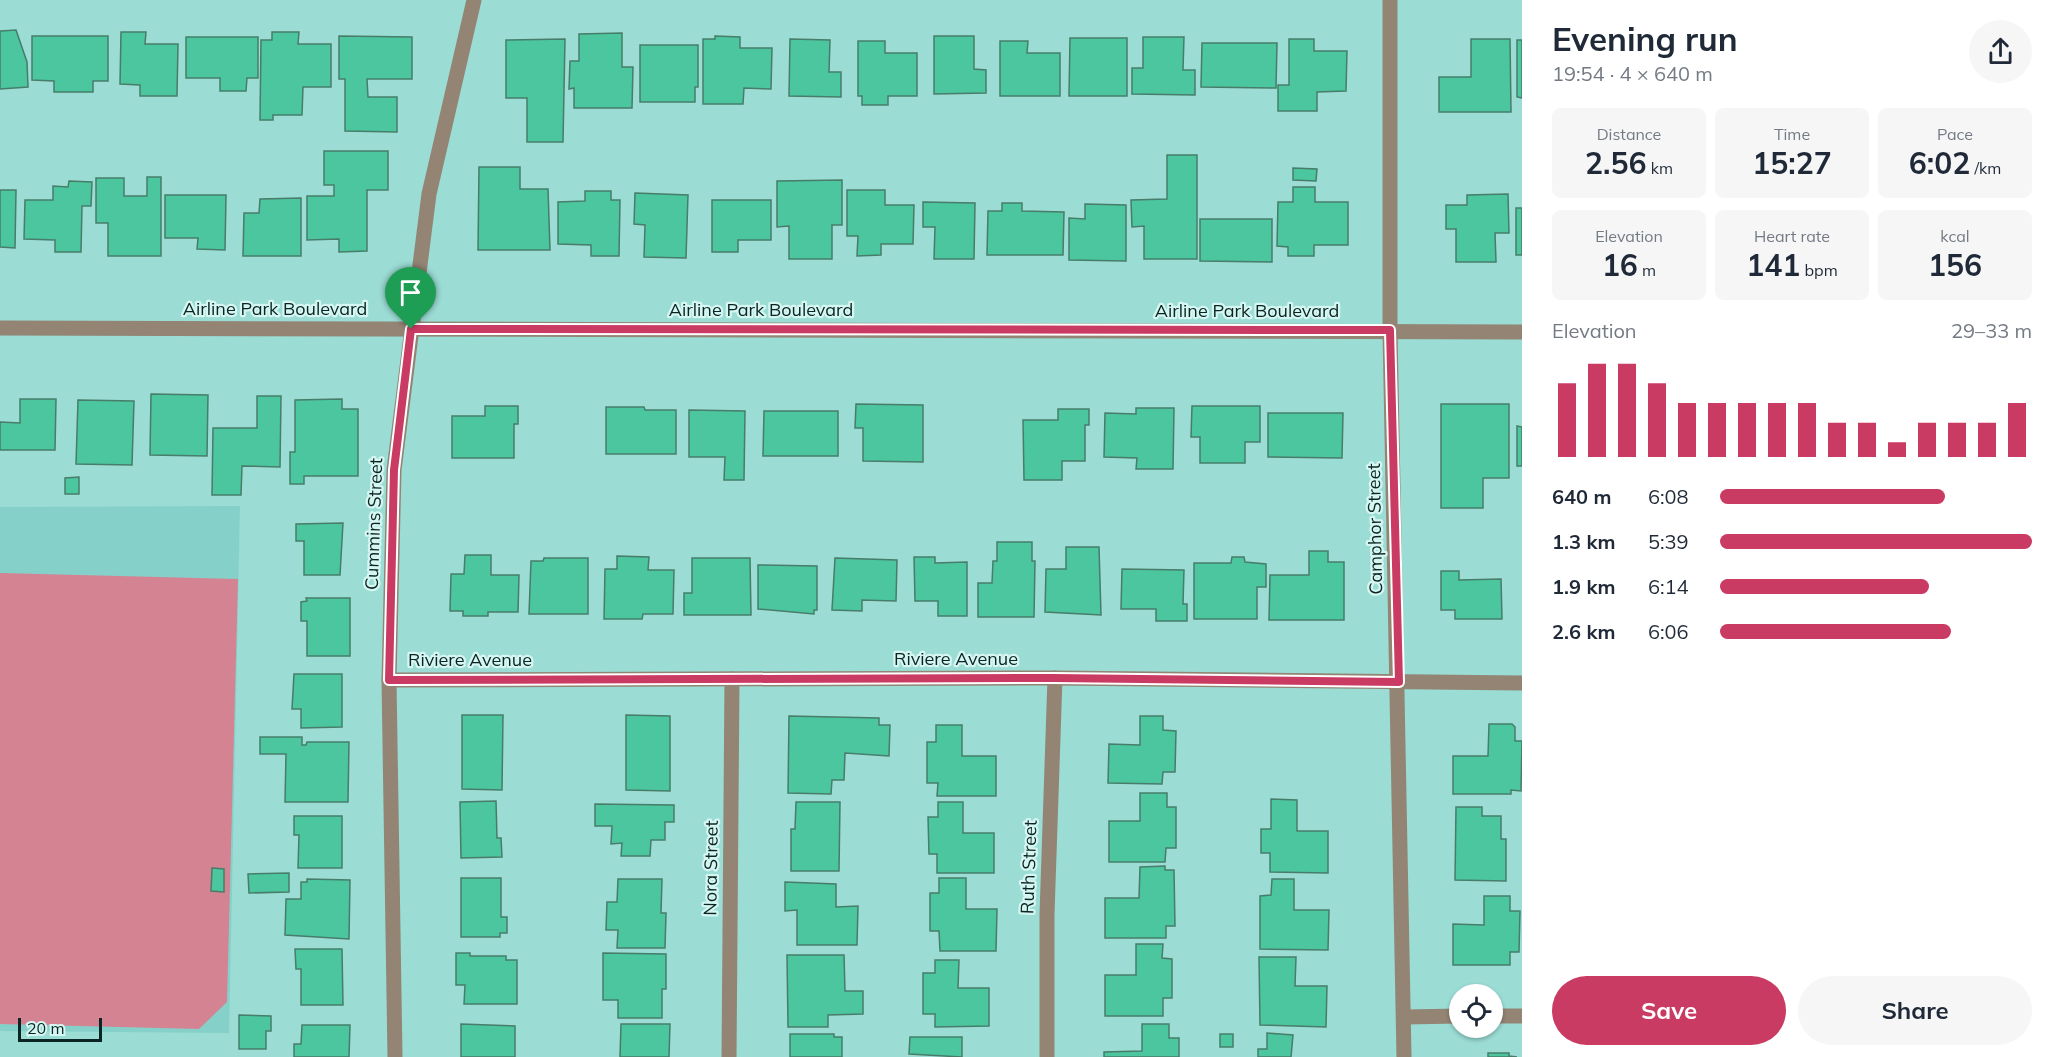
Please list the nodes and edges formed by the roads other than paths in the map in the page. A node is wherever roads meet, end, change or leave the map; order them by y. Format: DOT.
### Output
graph roads {
  1 [pos="474,0"];
  2 [pos="1390,0"];
  3 [pos="0,328"];
  4 [pos="411,329"];
  5 [pos="1390,330"];
  6 [pos="1522,332"];
  7 [pos="1054,678"];
  8 [pos="732,679"];
  9 [pos="389,680"];
  10 [pos="1399,682"];
  11 [pos="1522,683"];
  12 [pos="1449,1016"];
  13 [pos="1503,1016"];
  14 [pos="1522,1016"];
  15 [pos="1405,1017"];
  16 [pos="395,1057"];
  17 [pos="729,1057"];
  18 [pos="1047,1057"];
  19 [pos="1404,1057"];
  1 -- 4 [label="street, Cummins Street"];
  2 -- 5 [label="street, Camphor Street"];
  3 -- 4 [label="street, Airline Park Boulevard"];
  4 -- 5 [label="street, Airline Park Boulevard"];
  4 -- 9 [label="street, Cummins Street"];
  5 -- 6 [label="street, Airline Park Boulevard"];
  5 -- 10 [label="street, Camphor Street"];
  7 -- 8 [label="street, Riviere Avenue"];
  7 -- 10 [label="street, Riviere Avenue"];
  7 -- 18 [label="street, Ruth Street"];
  8 -- 9 [label="street, Riviere Avenue"];
  8 -- 17 [label="street, Nora Street"];
  9 -- 16 [label="street, Cummins Street"];
  10 -- 11 [label="street, Riviere Avenue"];
  10 -- 15 [label="street, Camphor Street"];
  12 -- 15 [label="street"];
  13 -- 14 [label="street"];
  15 -- 19 [label="street, Camphor Street"];
}
